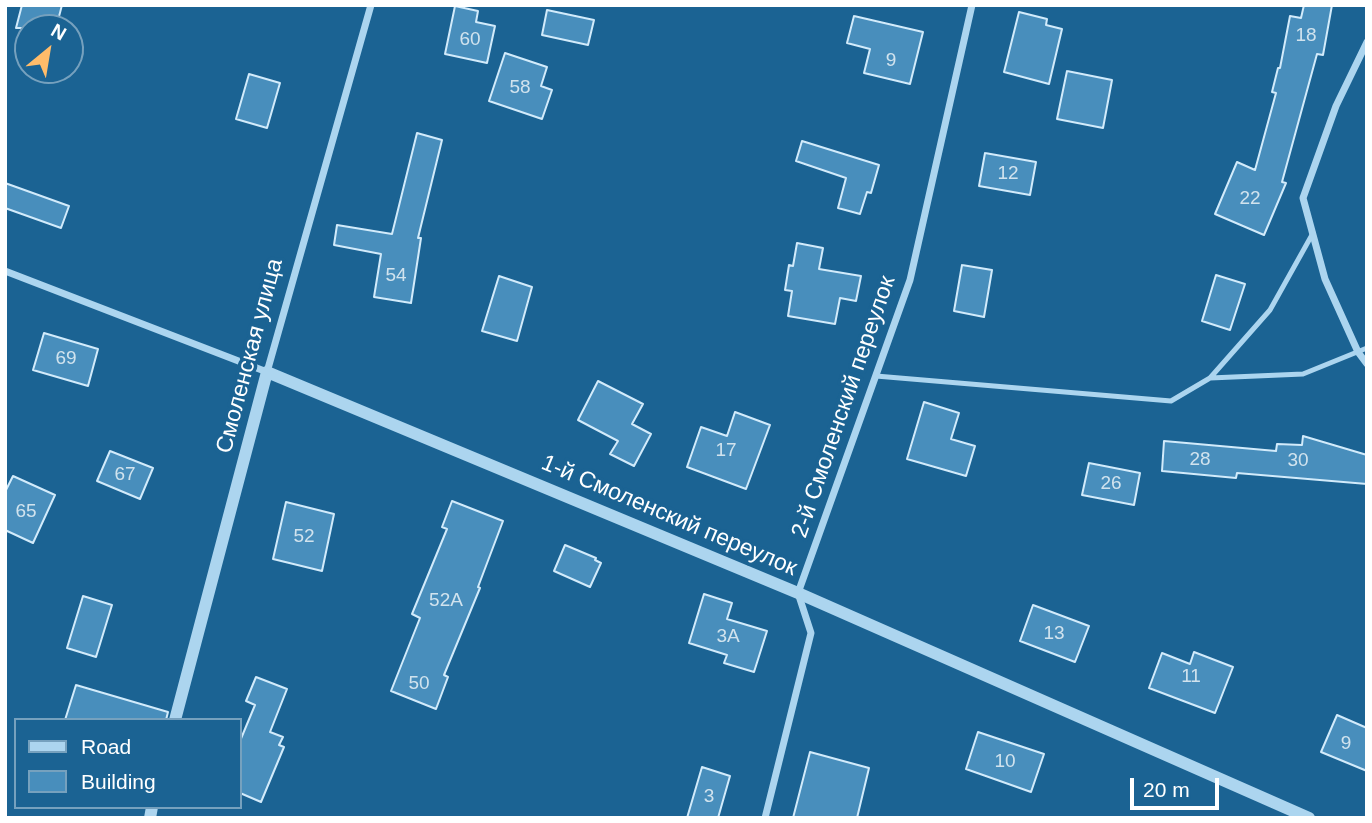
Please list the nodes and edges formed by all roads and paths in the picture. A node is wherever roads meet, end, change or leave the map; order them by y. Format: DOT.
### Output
graph roads {
  1 [pos="371,5"];
  2 [pos="972,5"];
  3 [pos="1367,42"];
  4 [pos="1313,233"];
  5 [pos="5,271"];
  6 [pos="1367,348"];
  7 [pos="1358,352"];
  8 [pos="1367,364"];
  9 [pos="267,372"];
  10 [pos="876,376"];
  11 [pos="1210,378"];
  12 [pos="798,593"];
  13 [pos="177,718"];
  14 [pos="765,818"];
  15 [pos="1309,818"];
  1 -- 9 [label="street, Смоленская улица"];
  2 -- 10 [label="street, 2-й Смоленский переулок"];
  3 -- 4 [label="street"];
  4 -- 7 [label="street"];
  4 -- 11 [label="lane"];
  5 -- 9 [label="street, 1-й Смоленский переулок"];
  6 -- 7 [label="lane"];
  7 -- 8 [label="street"];
  7 -- 11 [label="lane"];
  9 -- 12 [label="street, 1-й Смоленский переулок"];
  9 -- 13 [label="street, Смоленская улица"];
  10 -- 11 [label="lane"];
  10 -- 12 [label="street, 2-й Смоленский переулок"];
  12 -- 14 [label="street"];
  12 -- 15 [label="street, 1-й Смоленский переулок"];
}
